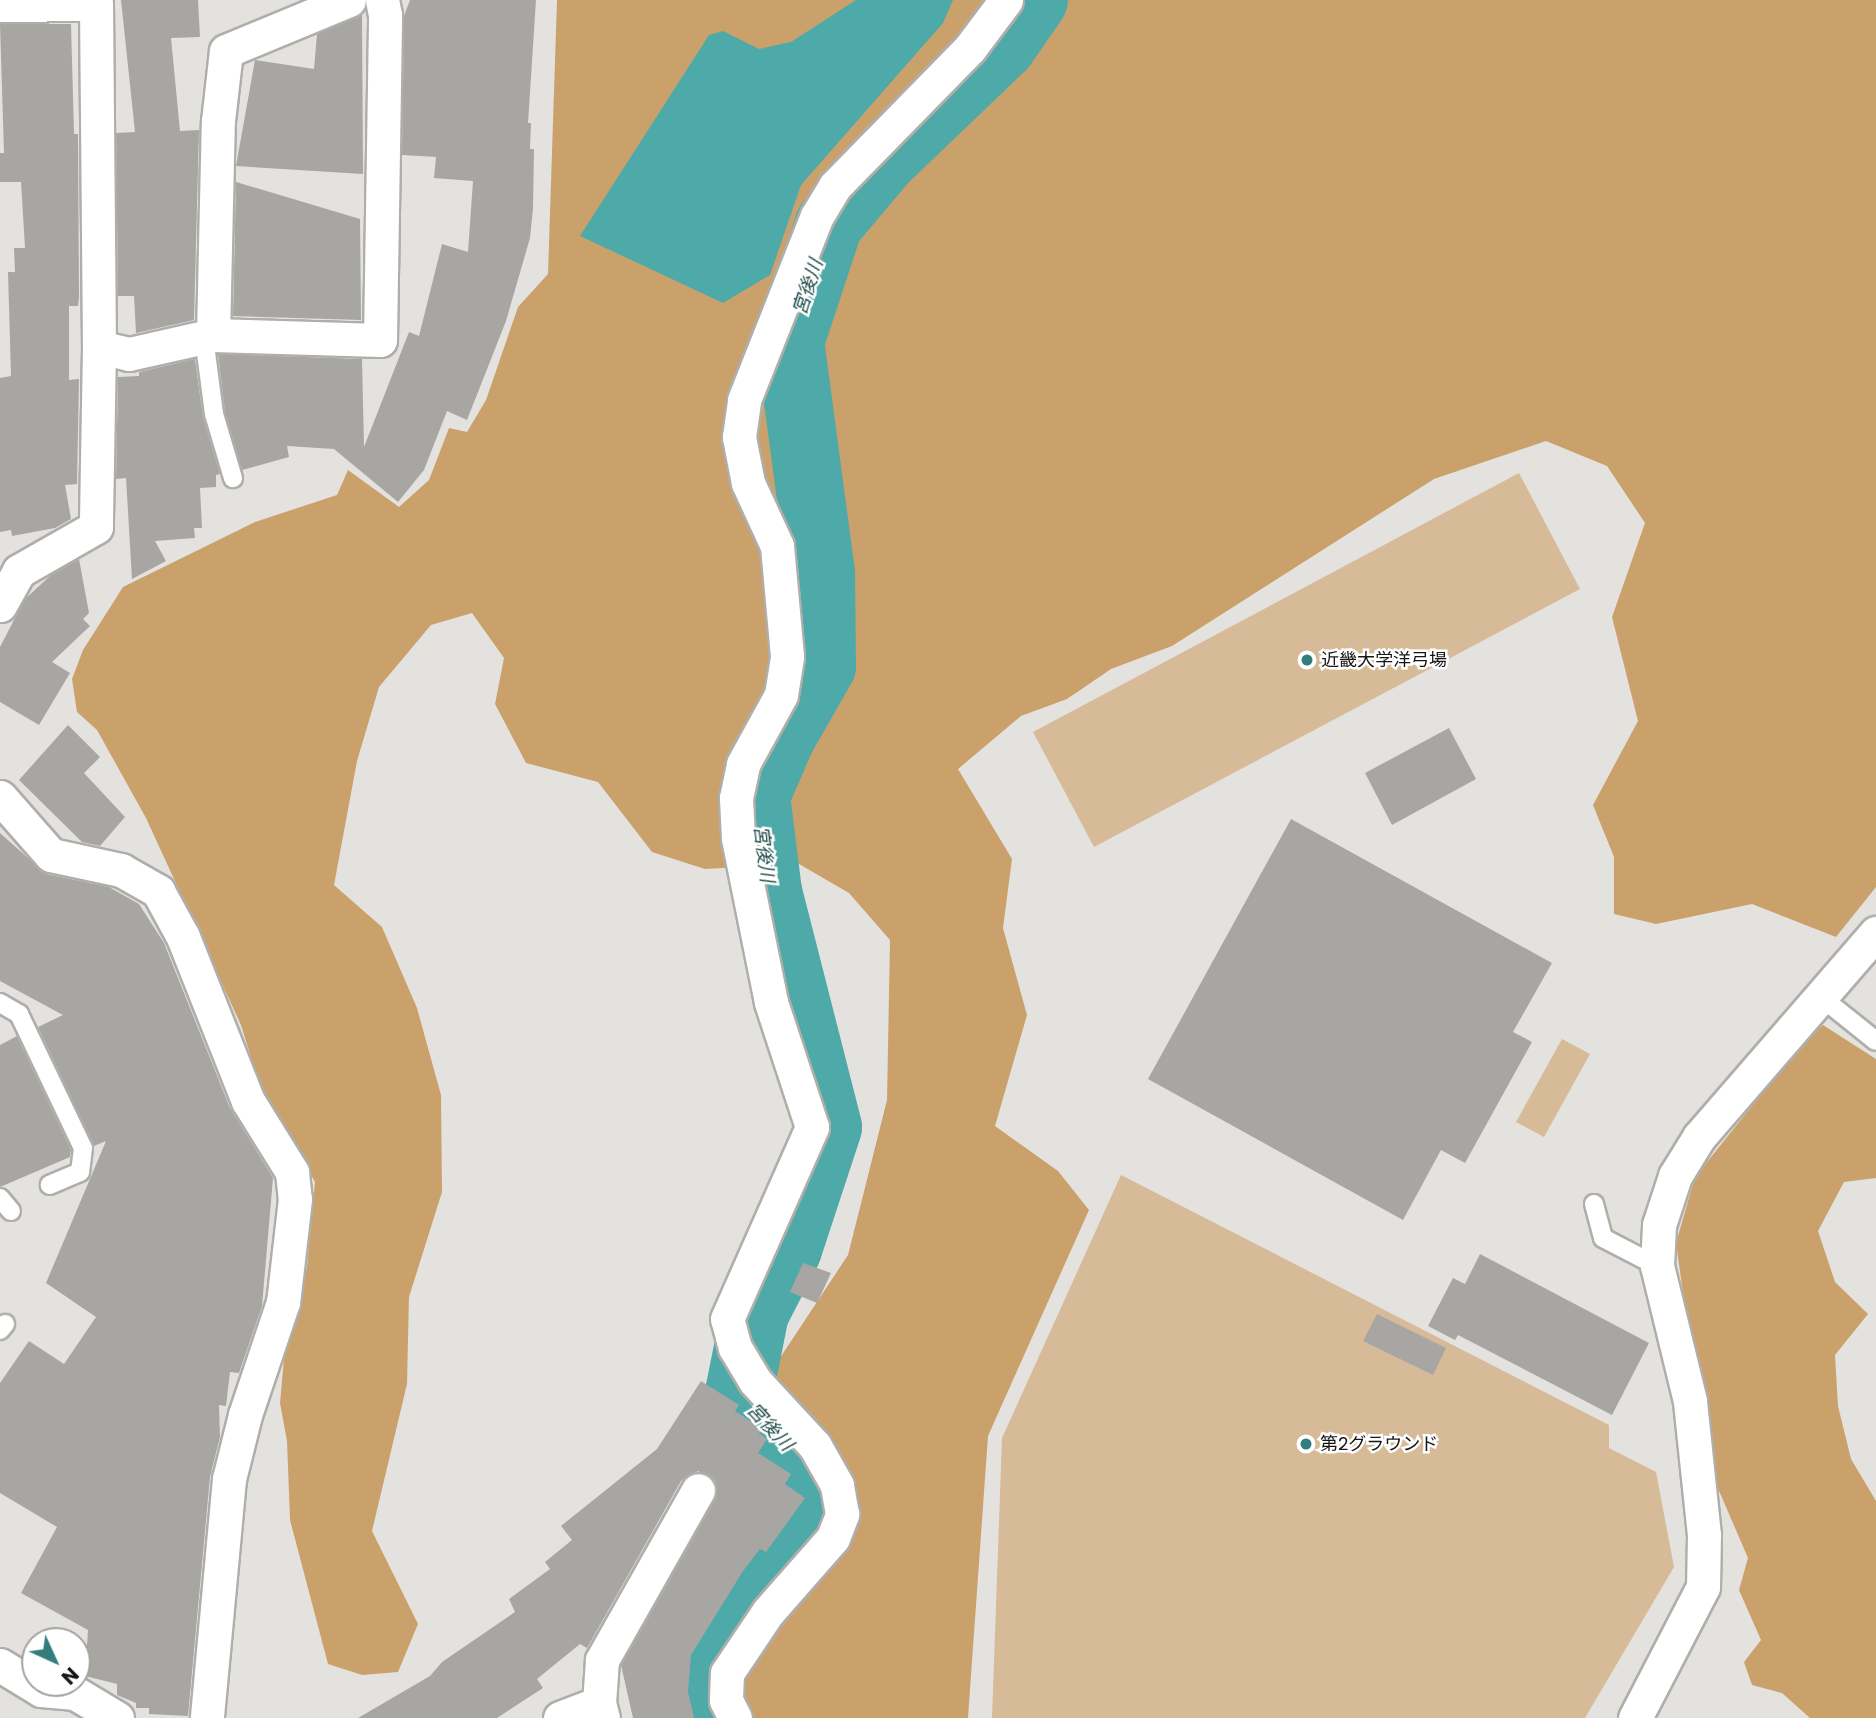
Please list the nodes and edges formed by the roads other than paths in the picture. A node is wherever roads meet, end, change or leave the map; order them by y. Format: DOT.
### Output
graph roads {
  1 [pos="349,0"];
  2 [pos="382,0"];
  3 [pos="1006,0"];
  4 [pos="0,5"];
  5 [pos="208,336"];
  6 [pos="99,347"];
  7 [pos="233,478"];
  8 [pos="0,605"];
  9 [pos="0,797"];
  10 [pos="1876,933"];
  11 [pos="1821,997"];
  12 [pos="0,1003"];
  13 [pos="1876,1041"];
  14 [pos="50,1185"];
  15 [pos="1594,1204"];
  16 [pos="1657,1266"];
  17 [pos="698,1490"];
  18 [pos="0,1665"];
  19 [pos="601,1710"];
  20 [pos="117,1718"];
  21 [pos="207,1718"];
  22 [pos="560,1718"];
  23 [pos="735,1718"];
  24 [pos="1635,1718"];
  1 -- 5 [label="street"];
  2 -- 5 [label="street"];
  3 -- 23 [label="street"];
  4 -- 6 [label="street"];
  5 -- 6 [label="street"];
  5 -- 7 [label="lane"];
  6 -- 8 [label="street"];
  9 -- 21 [label="street"];
  10 -- 11 [label="street"];
  11 -- 13 [label="lane"];
  11 -- 16 [label="street"];
  12 -- 14 [label="lane"];
  15 -- 16 [label="lane"];
  16 -- 24 [label="street"];
  17 -- 19 [label="street"];
  18 -- 20 [label="street"];
  19 -- 22 [label="street"];
}
